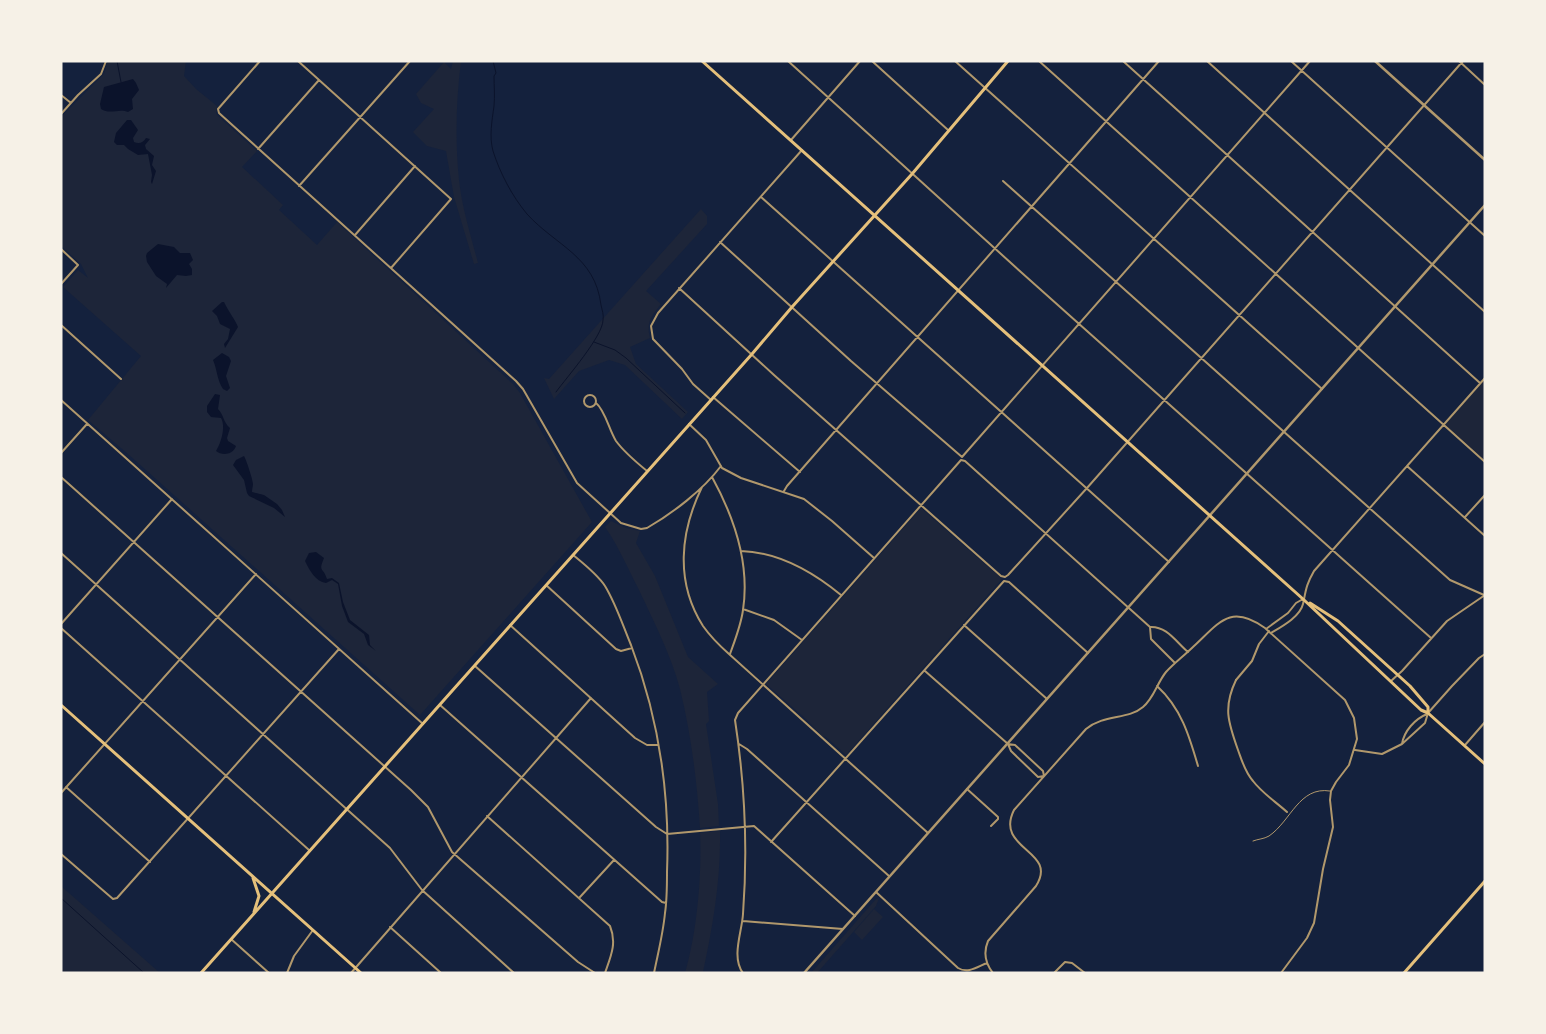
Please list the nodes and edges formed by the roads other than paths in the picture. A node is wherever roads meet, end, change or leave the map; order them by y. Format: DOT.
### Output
graph roads {
  1 [pos="106,61"];
  2 [pos="260,61"];
  3 [pos="298,61"];
  4 [pos="410,61"];
  5 [pos="702,61"];
  6 [pos="788,61"];
  7 [pos="860,61"];
  8 [pos="872,61"];
  9 [pos="955,61"];
  10 [pos="1008,61"];
  11 [pos="1039,61"];
  12 [pos="1123,61"];
  13 [pos="1159,61"];
  14 [pos="1207,61"];
  15 [pos="1291,61"];
  16 [pos="1310,61"];
  17 [pos="1375,61"];
  18 [pos="710,62"];
  19 [pos="1461,62"];
  20 [pos="707,66"];
  21 [pos="1302,71"];
  22 [pos="319,80"];
  23 [pos="1143,80"];
  24 [pos="1485,85"];
  25 [pos="985,88"];
  26 [pos="61,95"];
  27 [pos="828,97"];
  28 [pos="70,103"];
  29 [pos="1424,105"];
  30 [pos="61,114"];
  31 [pos="1264,114"];
  32 [pos="360,116"];
  33 [pos="1106,122"];
  34 [pos="948,130"];
  35 [pos="790,140"];
  36 [pos="1387,148"];
  37 [pos="258,149"];
  38 [pos="802,150"];
  39 [pos="1228,155"];
  40 [pos="1485,160"];
  41 [pos="1069,164"];
  42 [pos="415,166"];
  43 [pos="912,174"];
  44 [pos="1003,180"];
  45 [pos="299,186"];
  46 [pos="1349,190"];
  47 [pos="761,197"];
  48 [pos="1190,198"];
  49 [pos="1485,205"];
  50 [pos="1032,206"];
  51 [pos="876,215"];
  52 [pos="1470,223"];
  53 [pos="1312,231"];
  54 [pos="355,236"];
  55 [pos="1485,236"];
  56 [pos="1153,239"];
  57 [pos="720,242"];
  58 [pos="995,248"];
  59 [pos="61,249"];
  60 [pos="833,263"];
  61 [pos="1433,265"];
  62 [pos="391,268"];
  63 [pos="1275,273"];
  64 [pos="1116,282"];
  65 [pos="61,284"];
  66 [pos="680,288"];
  67 [pos="958,291"];
  68 [pos="1396,306"];
  69 [pos="792,307"];
  70 [pos="1485,312"];
  71 [pos="1239,314"];
  72 [pos="1080,324"];
  73 [pos="61,325"];
  74 [pos="918,338"];
  75 [pos="1359,348"];
  76 [pos="752,354"];
  77 [pos="1201,357"];
  78 [pos="1042,366"];
  79 [pos="1485,378"];
  80 [pos="121,379"];
  81 [pos="1480,383"];
  82 [pos="877,384"];
  83 [pos="1322,390"];
  84 [pos="712,398"];
  85 [pos="1164,399"];
  86 [pos="61,400"];
  87 [pos="596,403"];
  88 [pos="1001,412"];
  89 [pos="87,424"];
  90 [pos="689,424"];
  91 [pos="1443,425"];
  92 [pos="837,430"];
  93 [pos="1284,432"];
  94 [pos="1127,441"];
  95 [pos="61,452"];
  96 [pos="961,458"];
  97 [pos="1485,462"];
  98 [pos="721,466"];
  99 [pos="1406,466"];
  100 [pos="647,471"];
  101 [pos="800,472"];
  102 [pos="1247,474"];
  103 [pos="61,477"];
  104 [pos="712,477"];
  105 [pos="703,485"];
  106 [pos="1087,488"];
  107 [pos="784,491"];
  108 [pos="1485,495"];
  109 [pos="172,500"];
  110 [pos="921,504"];
  111 [pos="1370,508"];
  112 [pos="609,514"];
  113 [pos="1209,516"];
  114 [pos="1464,518"];
  115 [pos="1046,534"];
  116 [pos="1485,536"];
  117 [pos="134,542"];
  118 [pos="1333,550"];
  119 [pos="741,551"];
  120 [pos="61,553"];
  121 [pos="573,555"];
  122 [pos="874,558"];
  123 [pos="1169,562"];
  124 [pos="256,574"];
  125 [pos="96,585"];
  126 [pos="546,586"];
  127 [pos="841,595"];
  128 [pos="1484,595"];
  129 [pos="1303,599"];
  130 [pos="1128,608"];
  131 [pos="743,609"];
  132 [pos="218,617"];
  133 [pos="61,624"];
  134 [pos="510,625"];
  135 [pos="964,625"];
  136 [pos="1150,627"];
  137 [pos="61,628"];
  138 [pos="1269,631"];
  139 [pos="1431,638"];
  140 [pos="802,640"];
  141 [pos="632,648"];
  142 [pos="339,649"];
  143 [pos="1188,652"];
  144 [pos="1088,653"];
  145 [pos="1485,654"];
  146 [pos="730,655"];
  147 [pos="180,659"];
  148 [pos="1176,663"];
  149 [pos="474,665"];
  150 [pos="924,670"];
  151 [pos="1398,675"];
  152 [pos="1390,682"];
  153 [pos="763,684"];
  154 [pos="1157,686"];
  155 [pos="302,692"];
  156 [pos="591,698"];
  157 [pos="1047,699"];
  158 [pos="142,702"];
  159 [pos="61,705"];
  160 [pos="440,705"];
  161 [pos="1428,713"];
  162 [pos="1485,722"];
  163 [pos="422,724"];
  164 [pos="264,734"];
  165 [pos="556,738"];
  166 [pos="105,744"];
  167 [pos="658,744"];
  168 [pos="739,744"];
  169 [pos="1008,744"];
  170 [pos="1402,744"];
  171 [pos="1464,746"];
  172 [pos="1355,750"];
  173 [pos="845,759"];
  174 [pos="1485,764"];
  175 [pos="385,766"];
  176 [pos="1198,766"];
  177 [pos="1044,776"];
  178 [pos="226,777"];
  179 [pos="521,777"];
  180 [pos="66,787"];
  181 [pos="967,790"];
  182 [pos="1331,791"];
  183 [pos="61,792"];
  184 [pos="806,803"];
  185 [pos="347,809"];
  186 [pos="1287,812"];
  187 [pos="487,816"];
  188 [pos="188,819"];
  189 [pos="991,826"];
  190 [pos="745,827"];
  191 [pos="928,833"];
  192 [pos="668,834"];
  193 [pos="1253,841"];
  194 [pos="771,842"];
  195 [pos="310,851"];
  196 [pos="454,853"];
  197 [pos="61,854"];
  198 [pos="614,860"];
  199 [pos="150,862"];
  200 [pos="252,875"];
  201 [pos="889,877"];
  202 [pos="1485,881"];
  203 [pos="422,890"];
  204 [pos="876,892"];
  205 [pos="272,894"];
  206 [pos="580,898"];
  207 [pos="666,903"];
  208 [pos="252,916"];
  209 [pos="854,916"];
  210 [pos="743,920"];
  211 [pos="390,927"];
  212 [pos="843,929"];
  213 [pos="313,930"];
  214 [pos="231,939"];
  215 [pos="987,963"];
  216 [pos="354,967"];
  217 [pos="513,972"];
  218 [pos="202,973"];
  219 [pos="269,973"];
  220 [pos="287,973"];
  221 [pos="351,973"];
  222 [pos="361,973"];
  223 [pos="441,973"];
  224 [pos="596,973"];
  225 [pos="605,973"];
  226 [pos="654,973"];
  227 [pos="743,973"];
  228 [pos="804,973"];
  229 [pos="993,973"];
  230 [pos="1054,973"];
  231 [pos="1085,973"];
  232 [pos="1281,973"];
  233 [pos="1404,973"];
  1 -- 28 [label="street"];
  2 -- 37 [label="street"];
  3 -- 22 [label="street"];
  4 -- 32 [label="street"];
  5 -- 20 [label="main road"];
  6 -- 27 [label="street"];
  7 -- 27 [label="street"];
  8 -- 34 [label="street"];
  9 -- 25 [label="street"];
  10 -- 25 [label="main road"];
  11 -- 33 [label="street"];
  12 -- 23 [label="street"];
  13 -- 23 [label="street"];
  14 -- 31 [label="street"];
  15 -- 21 [label="street"];
  16 -- 21 [label="street"];
  17 -- 29 [label="street"];
  18 -- 20 [label="street"];
  19 -- 24 [label="street"];
  19 -- 29 [label="street"];
  20 -- 35 [label="main road"];
  21 -- 31 [label="street"];
  21 -- 36 [label="street"];
  22 -- 32 [label="street"];
  22 -- 37 [label="street"];
  23 -- 33 [label="street"];
  23 -- 39 [label="street"];
  25 -- 34 [label="main road"];
  25 -- 41 [label="street"];
  26 -- 28 [label="street"];
  27 -- 35 [label="street"];
  27 -- 43 [label="street"];
  28 -- 30 [label="street"];
  29 -- 36 [label="street"];
  29 -- 40 [label="street"];
  31 -- 39 [label="street"];
  31 -- 46 [label="street"];
  32 -- 42 [label="street"];
  32 -- 45 [label="street"];
  33 -- 41 [label="street"];
  33 -- 48 [label="street"];
  34 -- 43 [label="main road"];
  35 -- 38 [label="main road"];
  36 -- 46 [label="street"];
  36 -- 52 [label="street"];
  37 -- 45 [label="street"];
  38 -- 47 [label="street"];
  38 -- 51 [label="main road"];
  39 -- 48 [label="street"];
  39 -- 53 [label="street"];
  41 -- 50 [label="street"];
  41 -- 56 [label="street"];
  42 -- 54 [label="street"];
  42 -- 62 [label="street"];
  43 -- 51 [label="main road"];
  43 -- 58 [label="street"];
  44 -- 50 [label="street"];
  45 -- 54 [label="street"];
  46 -- 53 [label="street"];
  46 -- 61 [label="street"];
  47 -- 57 [label="street"];
  47 -- 60 [label="street"];
  48 -- 56 [label="street"];
  48 -- 63 [label="street"];
  49 -- 52 [label="street"];
  50 -- 58 [label="street"];
  50 -- 64 [label="street"];
  51 -- 60 [label="main road"];
  51 -- 67 [label="main road"];
  52 -- 55 [label="street"];
  52 -- 61 [label="street"];
  53 -- 63 [label="street"];
  53 -- 68 [label="street"];
  54 -- 62 [label="street"];
  56 -- 64 [label="street"];
  56 -- 71 [label="street"];
  57 -- 66 [label="street"];
  57 -- 69 [label="street"];
  58 -- 67 [label="street"];
  58 -- 72 [label="street"];
  59 -- 65 [label="street"];
  60 -- 69 [label="main road"];
  60 -- 74 [label="street"];
  61 -- 68 [label="street"];
  61 -- 70 [label="street"];
  62 -- 112 [label="street"];
  63 -- 71 [label="street"];
  63 -- 75 [label="street"];
  64 -- 72 [label="street"];
  64 -- 77 [label="street"];
  66 -- 76 [label="street"];
  66 -- 84 [label="street"];
  67 -- 74 [label="street"];
  67 -- 78 [label="main road"];
  68 -- 75 [label="street"];
  68 -- 81 [label="street"];
  69 -- 76 [label="main road"];
  69 -- 82 [label="street"];
  71 -- 77 [label="street"];
  71 -- 83 [label="street"];
  72 -- 78 [label="street"];
  72 -- 85 [label="street"];
  73 -- 80 [label="street"];
  74 -- 82 [label="street"];
  74 -- 88 [label="street"];
  75 -- 83 [label="street"];
  75 -- 91 [label="street"];
  76 -- 84 [label="main road"];
  76 -- 92 [label="street"];
  77 -- 85 [label="street"];
  77 -- 93 [label="street"];
  78 -- 88 [label="street"];
  78 -- 94 [label="main road"];
  79 -- 81 [label="street"];
  81 -- 91 [label="street"];
  82 -- 92 [label="street"];
  82 -- 96 [label="street"];
  83 -- 93 [label="street"];
  84 -- 90 [label="main road"];
  84 -- 101 [label="street"];
  85 -- 94 [label="street"];
  85 -- 102 [label="street"];
  86 -- 89 [label="street"];
  87 -- 87 [label="street"];
  87 -- 100 [label="street"];
  88 -- 96 [label="street"];
  88 -- 106 [label="street"];
  89 -- 95 [label="street"];
  89 -- 109 [label="street"];
  90 -- 98 [label="street"];
  90 -- 100 [label="main road"];
  91 -- 97 [label="street"];
  91 -- 99 [label="street"];
  92 -- 101 [label="street"];
  92 -- 110 [label="street"];
  93 -- 102 [label="street"];
  93 -- 111 [label="street"];
  94 -- 106 [label="street"];
  94 -- 113 [label="main road"];
  96 -- 110 [label="street"];
  96 -- 115 [label="street"];
  98 -- 104 [label="street"];
  98 -- 107 [label="street"];
  99 -- 111 [label="street"];
  99 -- 114 [label="street"];
  100 -- 112 [label="main road"];
  101 -- 107 [label="street"];
  102 -- 113 [label="street"];
  102 -- 118 [label="street"];
  103 -- 117 [label="street"];
  104 -- 105 [label="street"];
  104 -- 119 [label="street"];
  105 -- 112 [label="street"];
  105 -- 146 [label="street"];
  106 -- 115 [label="street"];
  106 -- 123 [label="street"];
  107 -- 122 [label="street"];
  108 -- 114 [label="street"];
  109 -- 117 [label="street"];
  109 -- 124 [label="street"];
  110 -- 115 [label="street"];
  110 -- 122 [label="street"];
  111 -- 118 [label="street"];
  111 -- 128 [label="street"];
  112 -- 121 [label="main road"];
  113 -- 123 [label="street"];
  113 -- 129 [label="main road"];
  114 -- 116 [label="street"];
  115 -- 130 [label="street"];
  117 -- 125 [label="street"];
  117 -- 132 [label="street"];
  118 -- 129 [label="street"];
  118 -- 139 [label="street"];
  119 -- 127 [label="street"];
  119 -- 131 [label="street"];
  120 -- 125 [label="street"];
  121 -- 126 [label="main road"];
  121 -- 141 [label="street"];
  122 -- 127 [label="street"];
  123 -- 130 [label="street"];
  124 -- 132 [label="street"];
  124 -- 142 [label="street"];
  125 -- 133 [label="street"];
  125 -- 147 [label="street"];
  126 -- 134 [label="main road"];
  126 -- 141 [label="street"];
  127 -- 140 [label="street"];
  128 -- 139 [label="street"];
  129 -- 138 [label="street"];
  129 -- 138 [label="street"];
  129 -- 151 [label="main road"];
  129 -- 152 [label="main road"];
  130 -- 136 [label="street"];
  130 -- 144 [label="street"];
  131 -- 140 [label="street"];
  131 -- 146 [label="street"];
  132 -- 147 [label="street"];
  132 -- 155 [label="street"];
  134 -- 149 [label="main road"];
  134 -- 156 [label="street"];
  135 -- 144 [label="street"];
  135 -- 150 [label="street"];
  135 -- 157 [label="street"];
  136 -- 143 [label="street"];
  136 -- 148 [label="street"];
  137 -- 158 [label="street"];
  138 -- 143 [label="street"];
  138 -- 172 [label="street"];
  138 -- 186 [label="street"];
  139 -- 151 [label="street"];
  140 -- 153 [label="street"];
  141 -- 167 [label="street"];
  142 -- 155 [label="street"];
  142 -- 163 [label="street"];
  143 -- 148 [label="street"];
  144 -- 157 [label="street"];
  145 -- 161 [label="street"];
  146 -- 153 [label="street"];
  147 -- 158 [label="street"];
  147 -- 164 [label="street"];
  148 -- 154 [label="street"];
  149 -- 160 [label="main road"];
  149 -- 165 [label="street"];
  150 -- 169 [label="street"];
  150 -- 173 [label="street"];
  151 -- 152 [label="street"];
  151 -- 161 [label="main road"];
  152 -- 161 [label="main road"];
  153 -- 168 [label="street"];
  153 -- 173 [label="street"];
  154 -- 176 [label="street"];
  154 -- 177 [label="street"];
  155 -- 164 [label="street"];
  155 -- 175 [label="street"];
  156 -- 165 [label="street"];
  156 -- 167 [label="street"];
  157 -- 169 [label="street"];
  158 -- 166 [label="street"];
  158 -- 178 [label="street"];
  159 -- 166 [label="main road"];
  160 -- 163 [label="main road"];
  160 -- 179 [label="street"];
  161 -- 170 [label="street"];
  161 -- 170 [label="street"];
  161 -- 171 [label="main road"];
  162 -- 171 [label="street"];
  163 -- 175 [label="main road"];
  164 -- 178 [label="street"];
  164 -- 185 [label="street"];
  165 -- 179 [label="street"];
  165 -- 192 [label="street"];
  166 -- 180 [label="street"];
  166 -- 188 [label="main road"];
  167 -- 192 [label="street"];
  168 -- 184 [label="street"];
  168 -- 190 [label="street"];
  169 -- 177 [label="street"];
  169 -- 177 [label="street"];
  169 -- 181 [label="street"];
  170 -- 172 [label="street"];
  171 -- 174 [label="main road"];
  172 -- 182 [label="street"];
  173 -- 184 [label="street"];
  173 -- 191 [label="street"];
  175 -- 185 [label="main road"];
  175 -- 196 [label="street"];
  177 -- 215 [label="street"];
  178 -- 188 [label="street"];
  178 -- 195 [label="street"];
  179 -- 187 [label="street"];
  179 -- 198 [label="street"];
  180 -- 183 [label="street"];
  180 -- 199 [label="street"];
  181 -- 189 [label="street"];
  181 -- 191 [label="street"];
  182 -- 193 [label="lane"];
  182 -- 232 [label="street"];
  184 -- 194 [label="street"];
  184 -- 201 [label="street"];
  185 -- 195 [label="main road"];
  185 -- 203 [label="street"];
  187 -- 196 [label="street"];
  187 -- 206 [label="street"];
  188 -- 199 [label="street"];
  188 -- 200 [label="main road"];
  190 -- 192 [label="street"];
  190 -- 194 [label="street"];
  190 -- 210 [label="street"];
  191 -- 201 [label="street"];
  192 -- 207 [label="street"];
  194 -- 209 [label="street"];
  195 -- 205 [label="main road"];
  196 -- 203 [label="street"];
  196 -- 224 [label="street"];
  197 -- 199 [label="street"];
  198 -- 206 [label="street"];
  198 -- 207 [label="street"];
  200 -- 205 [label="main road"];
  200 -- 208 [label="main road"];
  201 -- 204 [label="street"];
  202 -- 233 [label="main road"];
  203 -- 211 [label="street"];
  203 -- 217 [label="street"];
  204 -- 209 [label="street"];
  204 -- 215 [label="street"];
  205 -- 208 [label="main road"];
  205 -- 213 [label="main road"];
  206 -- 225 [label="street"];
  207 -- 226 [label="street"];
  208 -- 214 [label="main road"];
  209 -- 212 [label="street"];
  210 -- 212 [label="street"];
  210 -- 227 [label="street"];
  211 -- 216 [label="street"];
  211 -- 223 [label="street"];
  212 -- 228 [label="street"];
  213 -- 216 [label="main road"];
  213 -- 220 [label="street"];
  214 -- 218 [label="main road"];
  214 -- 219 [label="street"];
  215 -- 229 [label="street"];
  216 -- 221 [label="street"];
  216 -- 222 [label="main road"];
  230 -- 231 [label="street"];
}
